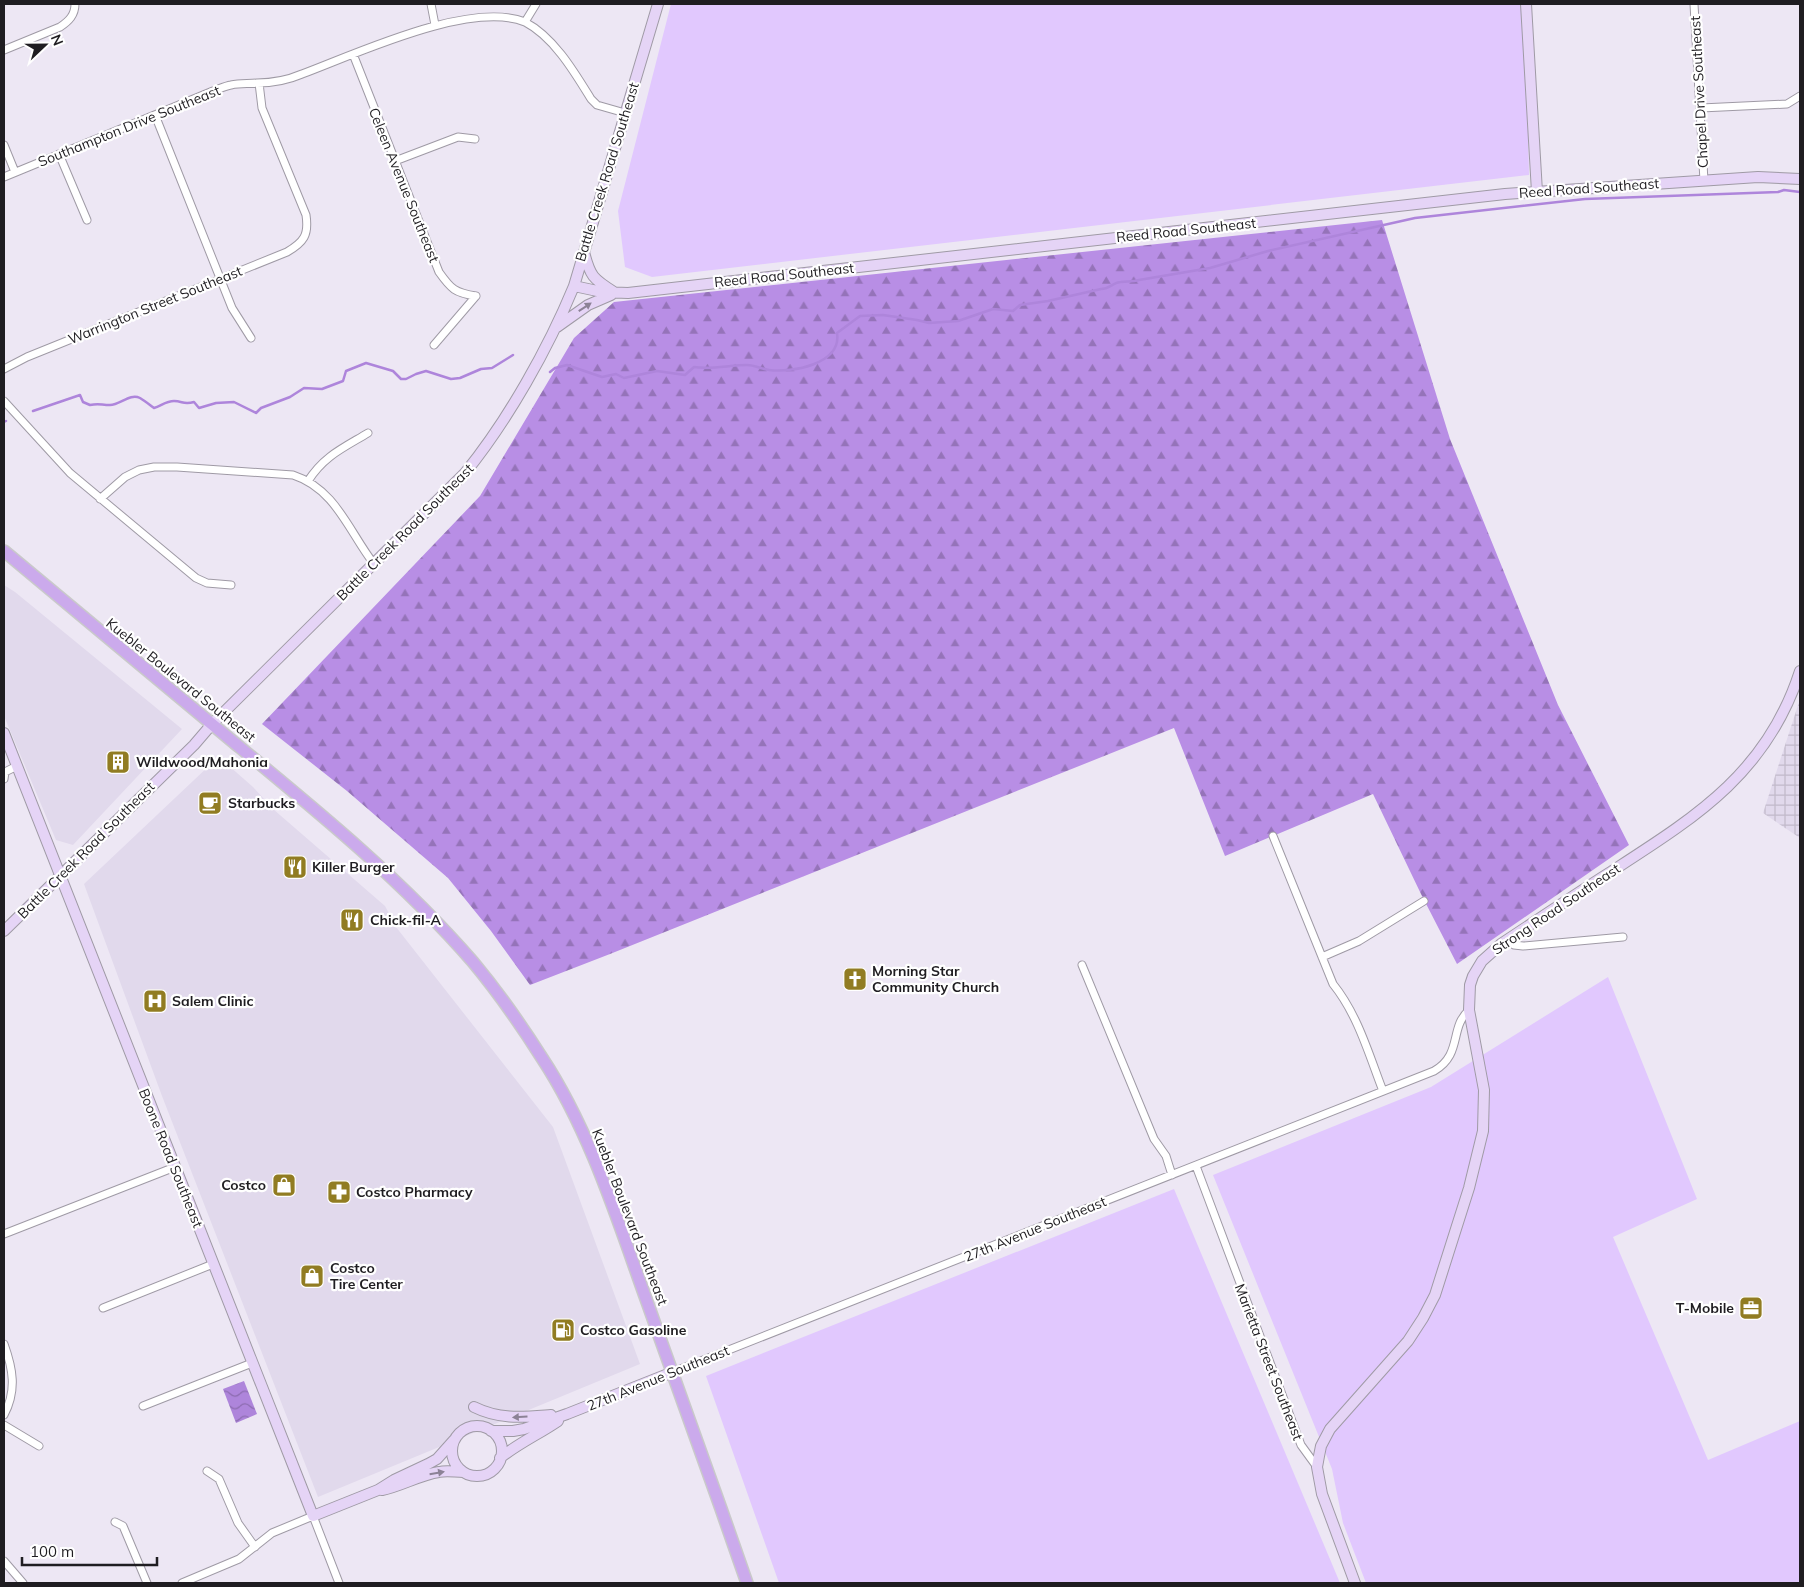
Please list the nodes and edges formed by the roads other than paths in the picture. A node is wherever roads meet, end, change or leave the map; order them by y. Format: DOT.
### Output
graph roads {
  1 [pos="75,4"];
  2 [pos="432,4"];
  3 [pos="536,4"];
  4 [pos="658,4"];
  5 [pos="1526,4"];
  6 [pos="1694,4"];
  7 [pos="525,22"];
  8 [pos="435,25"];
  9 [pos="4,50"];
  10 [pos="353,54"];
  11 [pos="259,83"];
  12 [pos="1800,96"];
  13 [pos="1701,108"];
  14 [pos="625,113"];
  15 [pos="155,115"];
  16 [pos="475,139"];
  17 [pos="4,145"];
  18 [pos="59,154"];
  19 [pos="395,161"];
  20 [pos="15,172"];
  21 [pos="4,177"];
  22 [pos="1800,179"];
  23 [pos="1704,180"];
  24 [pos="1537,192"];
  25 [pos="87,220"];
  26 [pos="584,251"];
  27 [pos="220,279"];
  28 [pos="574,286"];
  29 [pos="616,293"];
  30 [pos="556,327"];
  31 [pos="251,338"];
  32 [pos="434,345"];
  33 [pos="4,369"];
  34 [pos="4,401"];
  35 [pos="368,433"];
  36 [pos="308,481"];
  37 [pos="100,498"];
  38 [pos="4,551"];
  39 [pos="374,564"];
  40 [pos="232,585"];
  41 [pos="1800,671"];
  42 [pos="212,724"];
  43 [pos="4,733"];
  44 [pos="17,766"];
  45 [pos="4,774"];
  46 [pos="1273,836"];
  47 [pos="59,877"];
  48 [pos="1424,901"];
  49 [pos="4,931"];
  50 [pos="1623,937"];
  51 [pos="1508,939"];
  52 [pos="1322,957"];
  53 [pos="1082,965"];
  54 [pos="1469,1010"];
  55 [pos="1383,1091"];
  56 [pos="1196,1166"];
  57 [pos="175,1167"];
  58 [pos="1172,1175"];
  59 [pos="4,1234"];
  60 [pos="213,1264"];
  61 [pos="103,1308"];
  62 [pos="4,1344"];
  63 [pos="252,1362"];
  64 [pos="673,1372"];
  65 [pos="143,1406"];
  66 [pos="474,1408"];
  67 [pos="567,1414"];
  68 [pos="4,1415"];
  69 [pos="4,1425"];
  70 [pos="491,1431"];
  71 [pos="454,1440"];
  72 [pos="39,1446"];
  73 [pos="500,1458"];
  74 [pos="1317,1467"];
  75 [pos="207,1472"];
  76 [pos="463,1472"];
  77 [pos="378,1490"];
  78 [pos="313,1516"];
  79 [pos="115,1522"];
  80 [pos="256,1547"];
  81 [pos="4,1561"];
  82 [pos="23,1583"];
  83 [pos="147,1583"];
  84 [pos="182,1583"];
  85 [pos="339,1583"];
  86 [pos="747,1583"];
  87 [pos="1356,1583"];
  1 -- 9 [label="street"];
  2 -- 8 [label="street"];
  3 -- 7 [label="street"];
  4 -- 14 [label="street, Battle Creek Road Southeast"];
  5 -- 24 [label="street"];
  6 -- 13 [label="street, Chapel Drive Southeast"];
  7 -- 8 [label="street, Southampton Drive Southeast"];
  7 -- 14 [label="street, Southampton Drive Southeast"];
  8 -- 10 [label="street, Southampton Drive Southeast"];
  10 -- 11 [label="street, Southampton Drive Southeast"];
  10 -- 19 [label="street, Celeen Avenue Southeast"];
  11 -- 15 [label="street, Southampton Drive Southeast"];
  11 -- 27 [label="street, Warrington Street Southeast"];
  12 -- 13 [label="street"];
  13 -- 23 [label="street, Chapel Drive Southeast"];
  14 -- 26 [label="street, Battle Creek Road Southeast"];
  15 -- 18 [label="street, Southampton Drive Southeast"];
  15 -- 27 [label="street"];
  16 -- 19 [label="street"];
  17 -- 20 [label="street"];
  18 -- 20 [label="street, Southampton Drive Southeast"];
  18 -- 25 [label="street"];
  19 -- 32 [label="street, Celeen Avenue Southeast"];
  20 -- 21 [label="street, Southampton Drive Southeast"];
  22 -- 23 [label="street, Reed Road Southeast"];
  23 -- 24 [label="street, Reed Road Southeast"];
  24 -- 29 [label="street, Reed Road Southeast"];
  26 -- 28 [label="street, Battle Creek Road Southeast"];
  26 -- 29 [label="street"];
  27 -- 31 [label="street"];
  27 -- 33 [label="street, Warrington Street Southeast"];
  28 -- 29 [label="street, Reed Road Southeast"];
  28 -- 30 [label="street, Battle Creek Road Southeast"];
  30 -- 29 [label="street, one-way"];
  30 -- 39 [label="street, Battle Creek Road Southeast"];
  34 -- 37 [label="street"];
  35 -- 36 [label="street"];
  36 -- 37 [label="street"];
  36 -- 39 [label="street"];
  37 -- 40 [label="street"];
  38 -- 42 [label="main road, Kuebler Boulevard Southeast"];
  39 -- 42 [label="street, Battle Creek Road Southeast"];
  41 -- 51 [label="street, Strong Road Southeast"];
  42 -- 47 [label="street, Battle Creek Road Southeast"];
  42 -- 64 [label="main road, Kuebler Boulevard Southeast"];
  43 -- 44 [label="street, Boone Road Southeast"];
  44 -- 45 [label="street"];
  44 -- 47 [label="street, Boone Road Southeast"];
  46 -- 52 [label="street"];
  47 -- 49 [label="street, Battle Creek Road Southeast"];
  47 -- 57 [label="street, Boone Road Southeast"];
  48 -- 52 [label="street"];
  50 -- 51 [label="street"];
  51 -- 54 [label="street, Strong Road Southeast"];
  52 -- 55 [label="street"];
  53 -- 58 [label="street"];
  54 -- 55 [label="street, 27th Avenue Southeast"];
  54 -- 74 [label="street, Strong Road Southeast"];
  55 -- 56 [label="street, 27th Avenue Southeast"];
  56 -- 58 [label="street, 27th Avenue Southeast"];
  56 -- 74 [label="street, Marietta Street Southeast"];
  57 -- 59 [label="street"];
  57 -- 60 [label="street, Boone Road Southeast"];
  58 -- 64 [label="street, 27th Avenue Southeast"];
  60 -- 61 [label="street"];
  60 -- 63 [label="street, Boone Road Southeast"];
  62 -- 68 [label="street"];
  63 -- 65 [label="street"];
  63 -- 78 [label="street, Boone Road Southeast"];
  64 -- 67 [label="street, 27th Avenue Southeast"];
  64 -- 86 [label="main road, Kuebler Boulevard Southeast"];
  67 -- 66 [label="street, one-way"];
  67 -- 70 [label="street, 27th Avenue Southeast"];
  67 -- 73 [label="street, 27th Avenue Southeast"];
  69 -- 72 [label="street"];
  70 -- 71 [label="street"];
  70 -- 73 [label="street"];
  71 -- 76 [label="street"];
  71 -- 77 [label="street"];
  73 -- 76 [label="street"];
  74 -- 87 [label="street, Marietta Street Southeast"];
  75 -- 80 [label="street"];
  77 -- 76 [label="street, one-way"];
  77 -- 78 [label="street"];
  78 -- 80 [label="street"];
  78 -- 85 [label="street, Boone Road Southeast"];
  79 -- 83 [label="street"];
  80 -- 84 [label="street"];
  81 -- 82 [label="street"];
}
